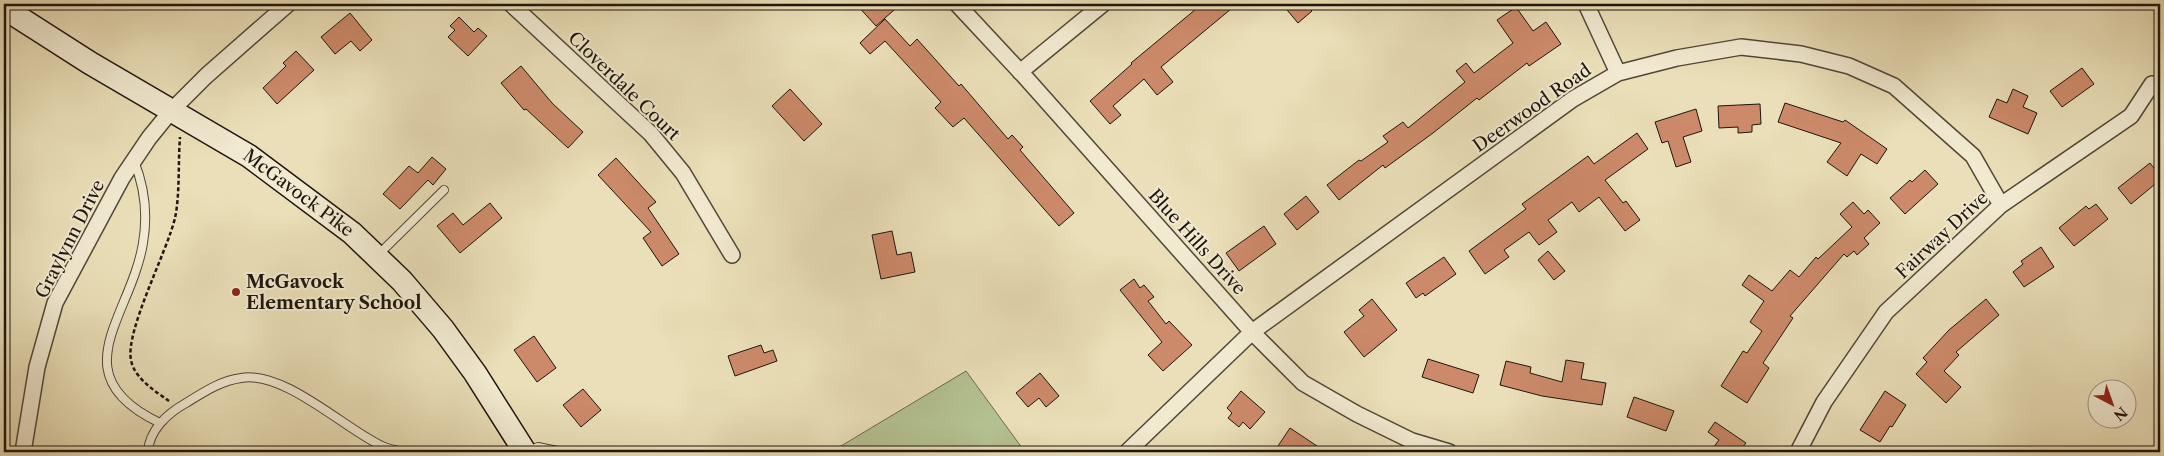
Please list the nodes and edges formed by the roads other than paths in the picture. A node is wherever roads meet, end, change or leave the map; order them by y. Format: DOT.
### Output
graph roads {
  1 [pos="288,4"];
  2 [pos="511,4"];
  3 [pos="957,4"];
  4 [pos="1103,4"];
  5 [pos="1586,4"];
  6 [pos="4,8"];
  7 [pos="1020,72"];
  8 [pos="1618,73"];
  9 [pos="2152,84"];
  10 [pos="171,111"];
  11 [pos="134,161"];
  12 [pos="444,190"];
  13 [pos="2001,205"];
  14 [pos="732,254"];
  15 [pos="377,256"];
  16 [pos="1252,332"];
  17 [pos="160,423"];
  18 [pos="23,452"];
  19 [pos="148,452"];
  20 [pos="402,452"];
  21 [pos="525,452"];
  22 [pos="562,452"];
  23 [pos="1126,452"];
  24 [pos="1449,452"];
  25 [pos="1798,452"];
  1 -- 10 [label="street, Graylynn Drive"];
  2 -- 14 [label="street, Cloverdale Court"];
  3 -- 7 [label="street, Blue Hills Drive"];
  4 -- 7 [label="street"];
  5 -- 8 [label="street"];
  6 -- 10 [label="main road, McGavock Pike"];
  7 -- 16 [label="street, Blue Hills Drive"];
  8 -- 13 [label="street, Deerwood Road"];
  8 -- 16 [label="street, Deerwood Road"];
  9 -- 13 [label="street, Fairway Drive"];
  10 -- 11 [label="street, Graylynn Drive"];
  10 -- 15 [label="main road, McGavock Pike"];
  11 -- 17 [label="lane"];
  11 -- 18 [label="street, Graylynn Drive"];
  12 -- 15 [label="lane"];
  13 -- 25 [label="street, Fairway Drive"];
  15 -- 21 [label="main road, McGavock Pike"];
  16 -- 23 [label="street, Deerwood Road"];
  16 -- 24 [label="street, Blue Hills Drive"];
  17 -- 19 [label="lane"];
  17 -- 20 [label="lane"];
  21 -- 22 [label="lane"];
}
